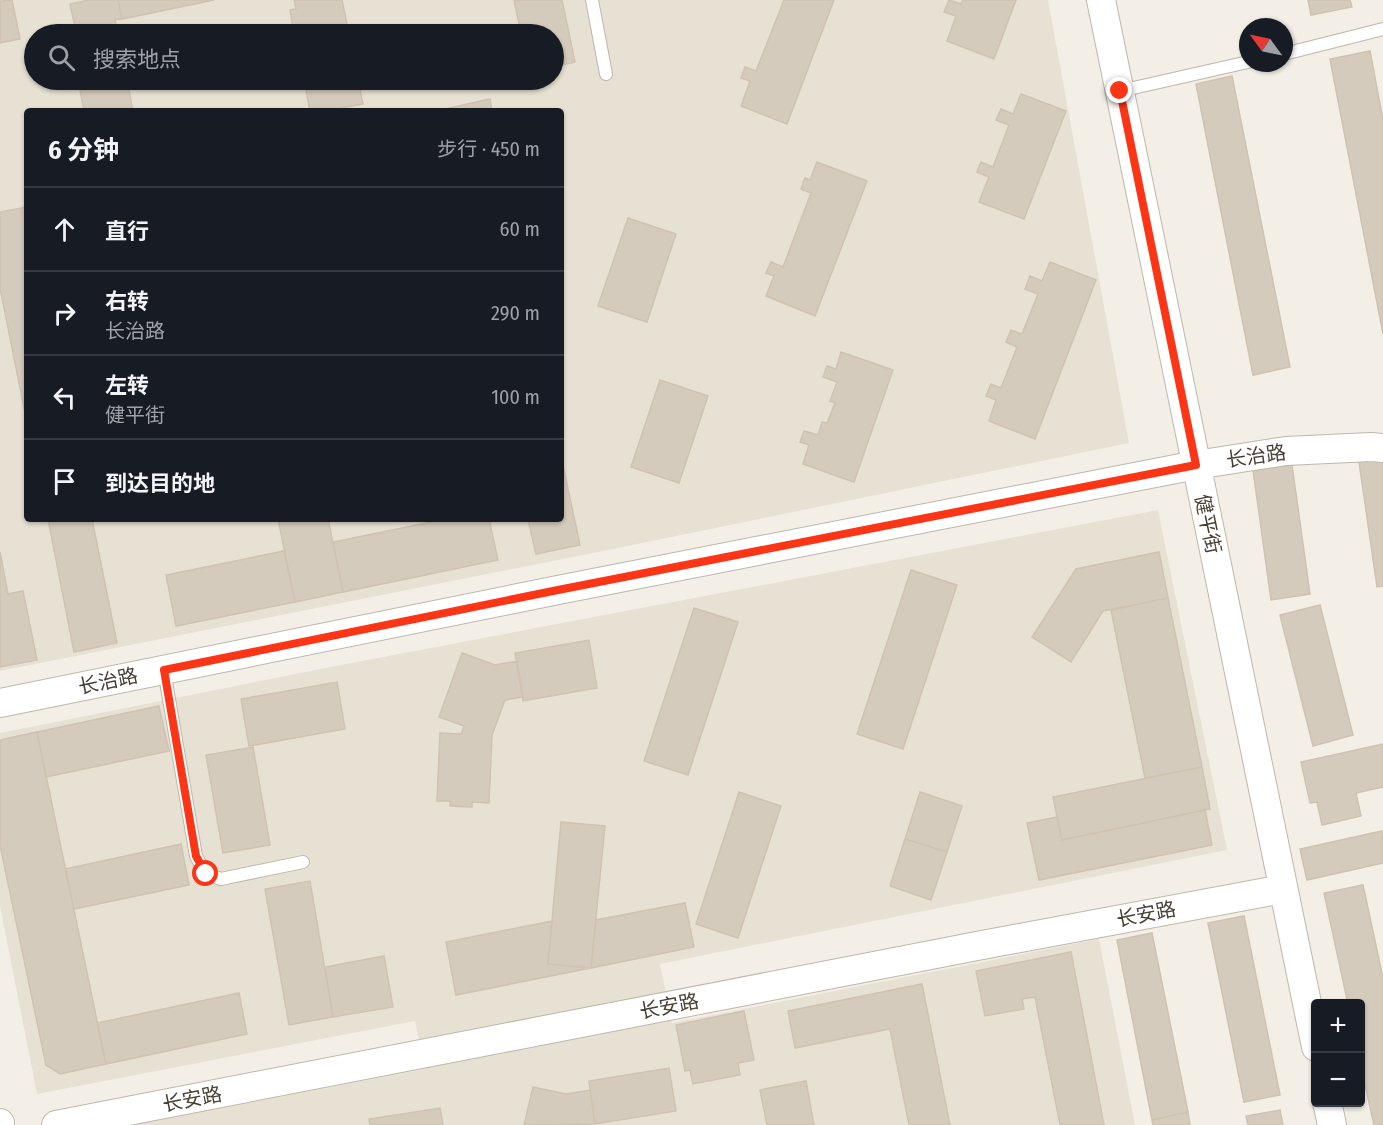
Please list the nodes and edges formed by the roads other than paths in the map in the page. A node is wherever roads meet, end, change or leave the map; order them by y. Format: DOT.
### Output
graph roads {
  1 [pos="592,0"];
  2 [pos="1101,0"];
  3 [pos="1383,29"];
  4 [pos="1293,52"];
  5 [pos="1239,64"];
  6 [pos="606,74"];
  7 [pos="1120,91"];
  8 [pos="1383,448"];
  9 [pos="1196,465"];
  10 [pos="164,670"];
  11 [pos="0,703"];
  12 [pos="303,862"];
  13 [pos="1283,889"];
  14 [pos="1311,1023"];
  15 [pos="1328,1107"];
  16 [pos="56,1125"];
  17 [pos="1332,1125"];
  1 -- 6 [label="lane"];
  2 -- 7 [label="street, 健平街"];
  3 -- 4 [label="lane"];
  5 -- 7 [label="lane"];
  7 -- 9 [label="street, 健平街"];
  8 -- 9 [label="street, 长治路"];
  9 -- 10 [label="street, 长治路"];
  9 -- 13 [label="street, 健平街"];
  10 -- 11 [label="street, 长治路"];
  10 -- 12 [label="lane"];
  13 -- 14 [label="street, 健平街"];
  13 -- 16 [label="street, 长安路"];
  15 -- 17 [label="street"];
}
